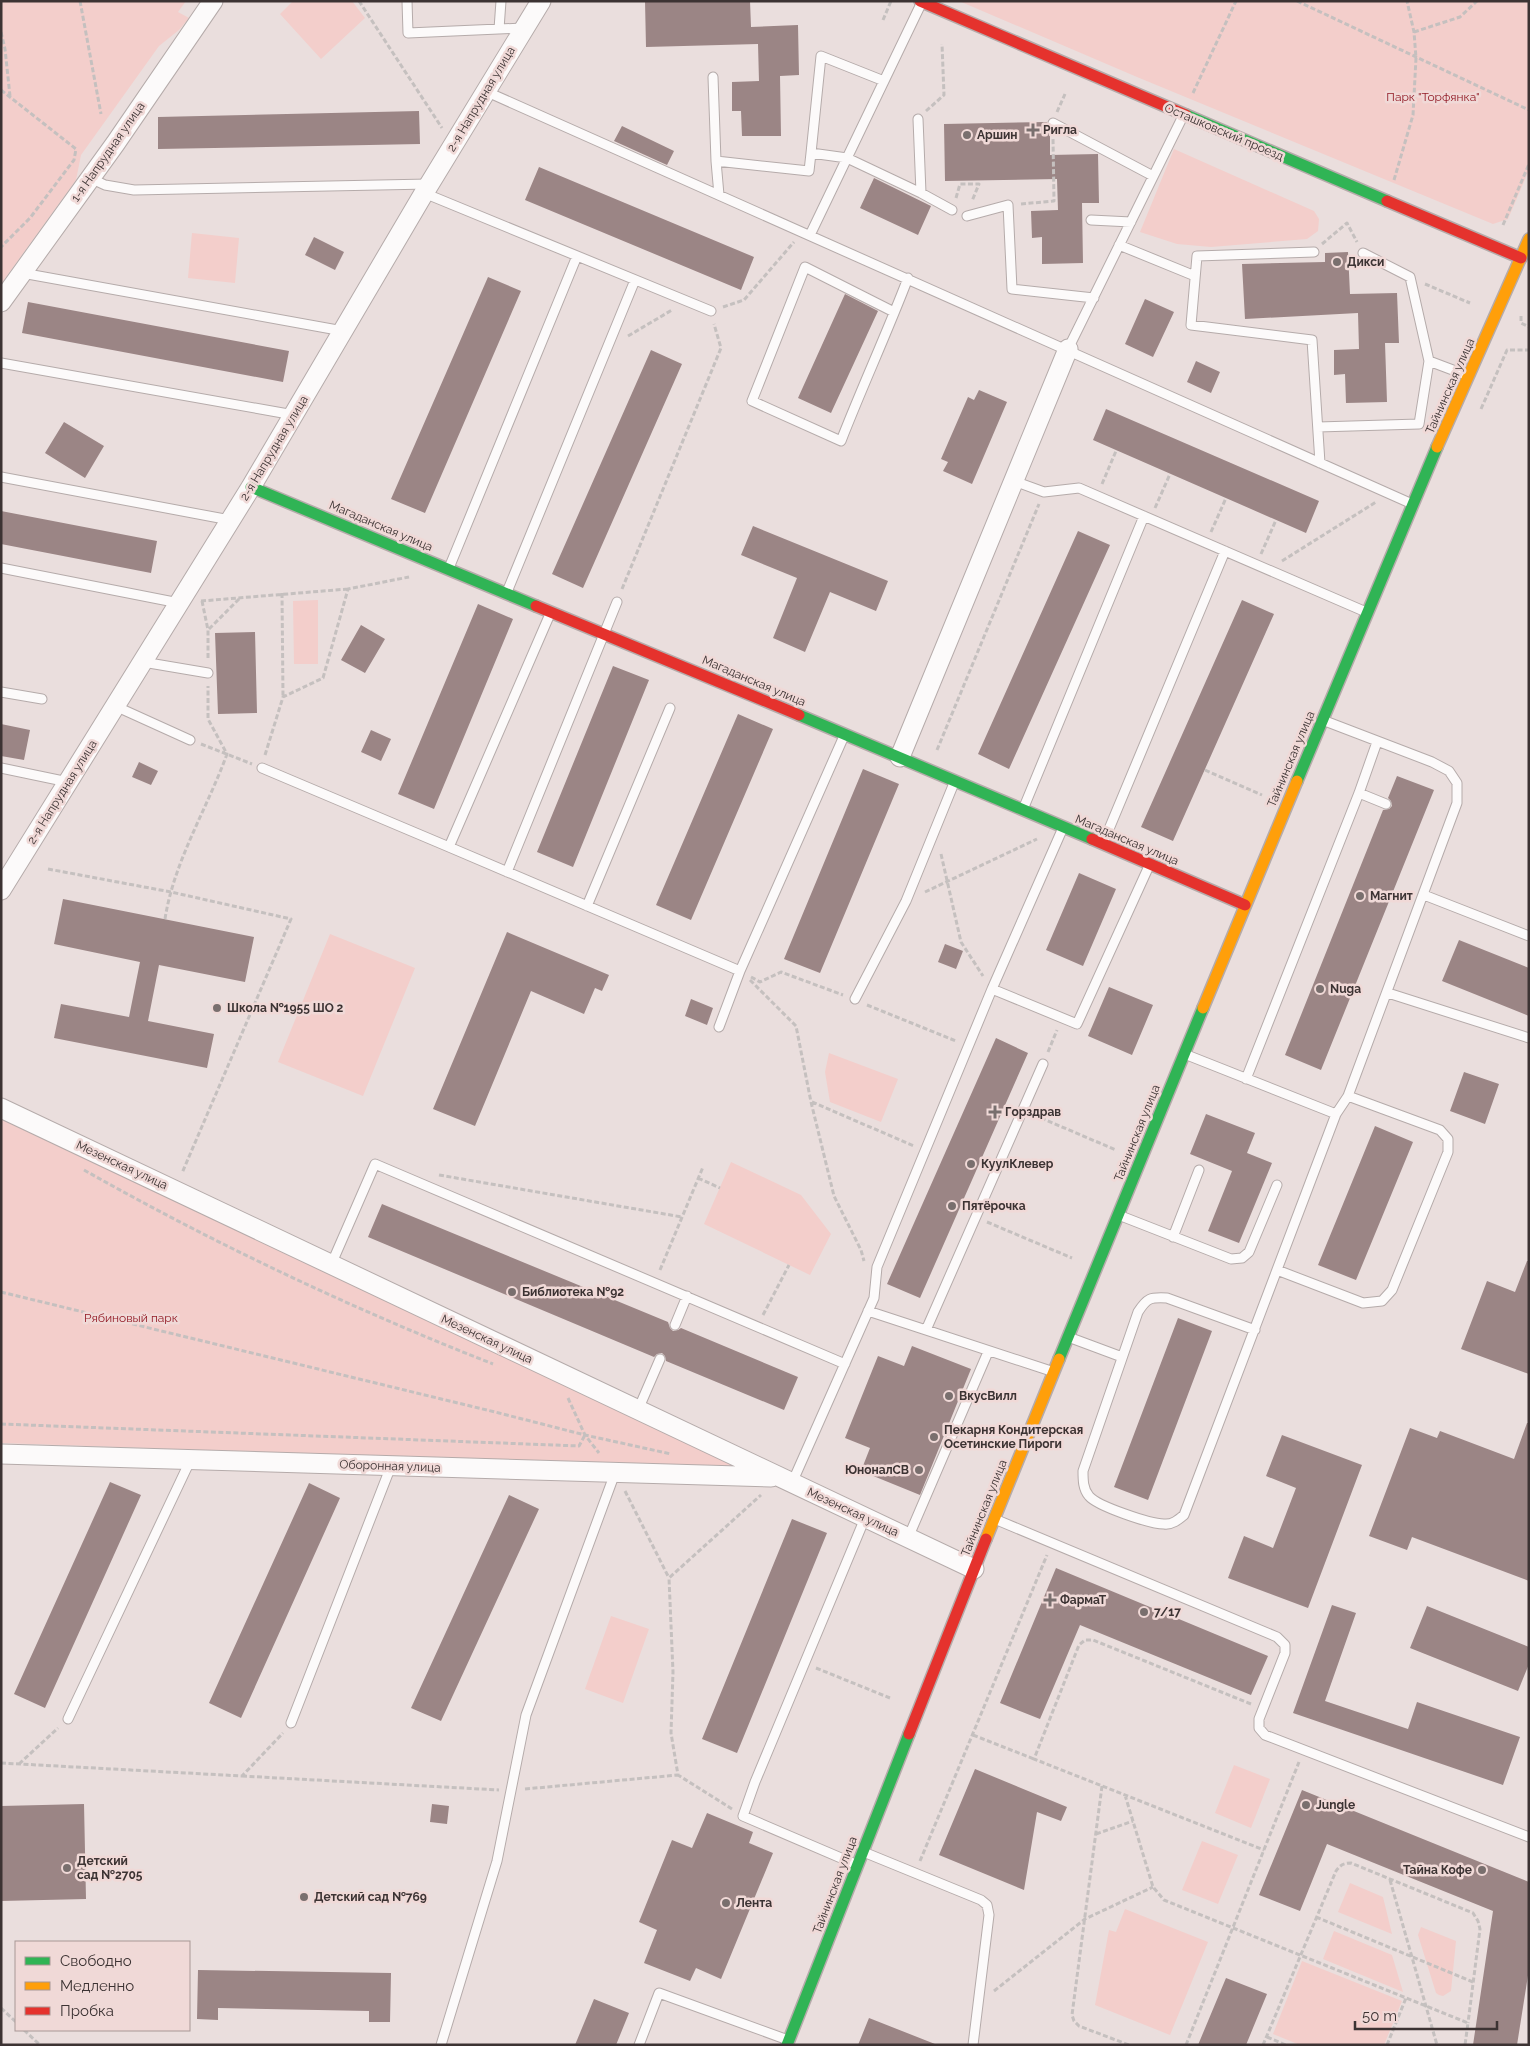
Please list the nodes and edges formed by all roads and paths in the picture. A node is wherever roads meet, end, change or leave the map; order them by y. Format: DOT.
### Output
graph roads {
  1 [pos="80,1"];
  2 [pos="212,1"];
  3 [pos="359,1"];
  4 [pos="407,1"];
  5 [pos="501,1"];
  6 [pos="541,1"];
  7 [pos="891,1"];
  8 [pos="1236,1"];
  9 [pos="1297,1"];
  10 [pos="1407,1"];
  11 [pos="1477,1"];
  12 [pos="921,2"];
  13 [pos="883,20"];
  14 [pos="524,28"];
  15 [pos="499,29"];
  16 [pos="1,32"];
  17 [pos="1414,32"];
  18 [pos="942,44"];
  19 [pos="1416,58"];
  20 [pos="713,76"];
  21 [pos="884,81"];
  22 [pos="1,90"];
  23 [pos="485,91"];
  24 [pos="1065,94"];
  25 [pos="10,97"];
  26 [pos="1529,110"];
  27 [pos="102,114"];
  28 [pos="1183,115"];
  29 [pos="918,119"];
  30 [pos="1053,123"];
  31 [pos="453,145"];
  32 [pos="811,153"];
  33 [pos="847,158"];
  34 [pos="716,161"];
  35 [pos="1529,164"];
  36 [pos="1153,176"];
  37 [pos="90,178"];
  38 [pos="1393,183"];
  39 [pos="427,188"];
  40 [pos="922,193"];
  41 [pos="718,195"];
  42 [pos="1008,205"];
  43 [pos="952,210"];
  44 [pos="967,216"];
  45 [pos="1091,220"];
  46 [pos="1130,222"];
  47 [pos="1503,225"];
  48 [pos="806,233"];
  49 [pos="1529,239"];
  50 [pos="1120,245"];
  51 [pos="1,247"];
  52 [pos="1314,252"];
  53 [pos="1363,253"];
  54 [pos="577,256"];
  55 [pos="1525,259"];
  56 [pos="22,273"];
  57 [pos="1195,276"];
  58 [pos="1410,277"];
  59 [pos="908,278"];
  60 [pos="635,280"];
  61 [pos="1094,298"];
  62 [pos="688,301"];
  63 [pos="1,302"];
  64 [pos="1470,303"];
  65 [pos="1520,308"];
  66 [pos="711,311"];
  67 [pos="894,312"];
  68 [pos="1529,327"];
  69 [pos="343,331"];
  70 [pos="608,347"];
  71 [pos="1068,350"];
  72 [pos="1529,350"];
  73 [pos="1429,361"];
  74 [pos="1,363"];
  75 [pos="1469,376"];
  76 [pos="1481,409"];
  77 [pos="294,415"];
  78 [pos="1318,427"];
  79 [pos="1116,451"];
  80 [pos="1320,463"];
  81 [pos="1170,474"];
  82 [pos="1,477"];
  83 [pos="1014,481"];
  84 [pos="252,487"];
  85 [pos="1044,492"];
  86 [pos="1389,494"];
  87 [pos="1097,495"];
  88 [pos="1226,498"];
  89 [pos="1412,504"];
  90 [pos="1147,517"];
  91 [pos="231,520"];
  92 [pos="1276,520"];
  93 [pos="1206,543"];
  94 [pos="1225,551"];
  95 [pos="1256,565"];
  96 [pos="1,568"];
  97 [pos="448,569"];
  98 [pos="1267,570"];
  99 [pos="412,576"];
  100 [pos="348,589"];
  101 [pos="282,593"];
  102 [pos="506,593"];
  103 [pos="240,597"];
  104 [pos="202,601"];
  105 [pos="617,602"];
  106 [pos="180,603"];
  107 [pos="551,612"];
  108 [pos="1367,613"];
  109 [pos="208,630"];
  110 [pos="605,634"];
  111 [pos="143,662"];
  112 [pos="208,673"];
  113 [pos="1,692"];
  114 [pos="283,697"];
  115 [pos="42,699"];
  116 [pos="115,706"];
  117 [pos="670,708"];
  118 [pos="1322,720"];
  119 [pos="845,734"];
  120 [pos="190,740"];
  121 [pos="1377,742"];
  122 [pos="227,754"];
  123 [pos="900,757"];
  124 [pos="1,768"];
  125 [pos="262,768"];
  126 [pos="929,769"];
  127 [pos="1205,770"];
  128 [pos="956,781"];
  129 [pos="68,782"];
  130 [pos="1359,793"];
  131 [pos="1262,795"];
  132 [pos="1386,804"];
  133 [pos="1023,810"];
  134 [pos="1063,827"];
  135 [pos="935,830"];
  136 [pos="1103,844"];
  137 [pos="449,847"];
  138 [pos="1150,864"];
  139 [pos="48,869"];
  140 [pos="507,872"];
  141 [pos="947,881"];
  142 [pos="1,890"];
  143 [pos="171,892"];
  144 [pos="1424,895"];
  145 [pos="906,901"];
  146 [pos="1245,905"];
  147 [pos="587,906"];
  148 [pos="164,919"];
  149 [pos="1529,936"];
  150 [pos="740,971"];
  151 [pos="992,990"];
  152 [pos="1388,993"];
  153 [pos="855,1000"];
  154 [pos="1062,1018"];
  155 [pos="720,1027"];
  156 [pos="1529,1038"];
  157 [pos="1184,1054"];
  158 [pos="1043,1064"];
  159 [pos="1246,1079"];
  160 [pos="1348,1096"];
  161 [pos="811,1102"];
  162 [pos="1,1108"];
  163 [pos="1022,1110"];
  164 [pos="1336,1114"];
  165 [pos="924,1150"];
  166 [pos="1116,1150"];
  167 [pos="703,1167"];
  168 [pos="82,1169"];
  169 [pos="1199,1170"];
  170 [pos="432,1174"];
  171 [pos="698,1178"];
  172 [pos="1277,1185"];
  173 [pos="720,1188"];
  174 [pos="175,1191"];
  175 [pos="1118,1215"];
  176 [pos="682,1217"];
  177 [pos="975,1217"];
  178 [pos="1172,1237"];
  179 [pos="1072,1258"];
  180 [pos="331,1265"];
  181 [pos="789,1265"];
  182 [pos="866,1269"];
  183 [pos="1277,1270"];
  184 [pos="655,1283"];
  185 [pos="1,1292"];
  186 [pos="687,1296"];
  187 [pos="868,1311"];
  188 [pos="675,1325"];
  189 [pos="757,1326"];
  190 [pos="926,1330"];
  191 [pos="1255,1330"];
  192 [pos="1068,1337"];
  193 [pos="988,1352"];
  194 [pos="1122,1357"];
  195 [pos="660,1359"];
  196 [pos="845,1364"];
  197 [pos="501,1367"];
  198 [pos="1054,1372"];
  199 [pos="566,1393"];
  200 [pos="638,1410"];
  201 [pos="1,1424"];
  202 [pos="585,1435"];
  203 [pos="1,1454"];
  204 [pos="190,1461"];
  205 [pos="391,1465"];
  206 [pos="615,1472"];
  207 [pos="786,1480"];
  208 [pos="866,1518"];
  209 [pos="994,1518"];
  210 [pos="908,1538"];
  211 [pos="1052,1543"];
  212 [pos="974,1569"];
  213 [pos="669,1578"];
  214 [pos="805,1663"];
  215 [pos="890,1698"];
  216 [pos="1263,1708"];
  217 [pos="68,1719"];
  218 [pos="292,1723"];
  219 [pos="972,1735"];
  220 [pos="1304,1750"];
  221 [pos="1034,1759"];
  222 [pos="1,1763"];
  223 [pos="18,1764"];
  224 [pos="678,1775"];
  225 [pos="242,1776"];
  226 [pos="1102,1786"];
  227 [pos="511,1790"];
  228 [pos="1125,1795"];
  229 [pos="742,1816"];
  230 [pos="1132,1820"];
  231 [pos="1096,1834"];
  232 [pos="1529,1837"];
  233 [pos="1264,1850"];
  234 [pos="863,1852"];
  235 [pos="858,1865"];
  236 [pos="915,1873"];
  237 [pos="1389,1879"];
  238 [pos="1154,1887"];
  239 [pos="1316,1917"];
  240 [pos="1085,1919"];
  241 [pos="1233,1929"];
  242 [pos="1300,1956"];
  243 [pos="1412,1956"];
  244 [pos="1473,1982"];
  245 [pos="1406,1998"];
  246 [pos="978,2004"];
  247 [pos="1426,2006"];
  248 [pos="1,2008"];
  249 [pos="15,2021"];
  250 [pos="1468,2023"];
  251 [pos="25,2031"];
  252 [pos="1266,2037"];
  253 [pos="788,2043"];
  254 [pos="40,2045"];
  255 [pos="441,2045"];
  256 [pos="639,2045"];
  257 [pos="973,2045"];
  258 [pos="1128,2045"];
  259 [pos="1186,2045"];
  260 [pos="1263,2045"];
  261 [pos="1286,2045"];
  262 [pos="1388,2045"];
  263 [pos="1437,2045"];
  264 [pos="1465,2045"];
  1 -- 27 [label="path"];
  2 -- 37 [label="street, 1-я Напрудная улица"];
  3 -- 31 [label="path"];
  4 -- 15 [label="lane"];
  5 -- 15 [label="lane"];
  6 -- 14 [label="street, 2-я Напрудная улица"];
  7 -- 13 [label="path"];
  8 -- 28 [label="path"];
  9 -- 19 [label="path"];
  10 -- 17 [label="path"];
  11 -- 17 [label="path"];
  12 -- 21 [label="lane"];
  12 -- 28 [label="main road, Осташковский проезд"];
  14 -- 15 [label="lane"];
  14 -- 23 [label="street, 2-я Напрудная улица"];
  16 -- 25 [label="path"];
  17 -- 19 [label="path"];
  18 -- 29 [label="path"];
  19 -- 26 [label="path"];
  19 -- 38 [label="path"];
  20 -- 34 [label="lane"];
  21 -- 32 [label="lane"];
  21 -- 33 [label="lane"];
  22 -- 25 [label="path"];
  23 -- 31 [label="street, 2-я Напрудная улица"];
  23 -- 41 [label="lane"];
  24 -- 30 [label="path"];
  25 -- 51 [label="path"];
  28 -- 36 [label="lane"];
  28 -- 55 [label="main road, Осташковский проезд"];
  29 -- 40 [label="lane"];
  30 -- 36 [label="lane"];
  30 -- 42 [label="path"];
  31 -- 39 [label="street, 2-я Напрудная улица"];
  32 -- 33 [label="lane"];
  32 -- 34 [label="lane"];
  33 -- 40 [label="lane"];
  33 -- 48 [label="lane"];
  34 -- 41 [label="lane"];
  35 -- 47 [label="path"];
  36 -- 46 [label="lane"];
  37 -- 39 [label="lane"];
  37 -- 56 [label="street, 1-я Напрудная улица"];
  39 -- 54 [label="lane"];
  39 -- 69 [label="street, 2-я Напрудная улица"];
  40 -- 43 [label="lane"];
  41 -- 48 [label="lane"];
  42 -- 44 [label="lane"];
  42 -- 61 [label="lane"];
  43 -- 44 [label="path"];
  45 -- 46 [label="lane"];
  46 -- 50 [label="lane"];
  48 -- 59 [label="lane"];
  48 -- 66 [label="path"];
  49 -- 55 [label="main road, Тайнинская улица"];
  50 -- 57 [label="lane"];
  50 -- 61 [label="lane"];
  52 -- 53 [label="path"];
  52 -- 57 [label="lane"];
  53 -- 58 [label="lane"];
  54 -- 60 [label="lane"];
  54 -- 97 [label="lane"];
  55 -- 75 [label="main road, Тайнинская улица"];
  56 -- 63 [label="street, 1-я Напрудная улица"];
  56 -- 69 [label="lane"];
  57 -- 78 [label="lane"];
  58 -- 64 [label="path"];
  58 -- 73 [label="lane"];
  59 -- 67 [label="lane"];
  59 -- 71 [label="lane"];
  60 -- 62 [label="lane"];
  60 -- 70 [label="lane"];
  61 -- 71 [label="lane"];
  62 -- 66 [label="lane"];
  62 -- 70 [label="path"];
  65 -- 68 [label="path"];
  66 -- 105 [label="path"];
  67 -- 67 [label="lane"];
  69 -- 77 [label="street, 2-я Напрудная улица"];
  70 -- 102 [label="lane"];
  71 -- 80 [label="lane"];
  71 -- 83 [label="street"];
  72 -- 76 [label="path"];
  73 -- 75 [label="lane"];
  73 -- 78 [label="lane"];
  74 -- 77 [label="lane"];
  75 -- 89 [label="main road, Тайнинская улица"];
  77 -- 84 [label="street, 2-я Напрудная улица"];
  78 -- 80 [label="lane"];
  79 -- 87 [label="path"];
  80 -- 86 [label="lane"];
  81 -- 90 [label="path"];
  82 -- 91 [label="lane"];
  83 -- 85 [label="lane"];
  83 -- 123 [label="street"];
  84 -- 91 [label="street, 2-я Напрудная улица"];
  84 -- 97 [label="main road, Магаданская улица"];
  85 -- 87 [label="lane"];
  85 -- 126 [label="path"];
  86 -- 89 [label="lane"];
  86 -- 98 [label="path"];
  87 -- 90 [label="lane"];
  88 -- 93 [label="path"];
  89 -- 108 [label="main road, Тайнинская улица"];
  90 -- 93 [label="lane"];
  90 -- 133 [label="lane"];
  91 -- 106 [label="street, 2-я Напрудная улица"];
  92 -- 95 [label="path"];
  93 -- 94 [label="lane"];
  94 -- 95 [label="lane"];
  94 -- 136 [label="lane"];
  95 -- 98 [label="lane"];
  96 -- 106 [label="lane"];
  97 -- 102 [label="main road, Магаданская улица"];
  98 -- 108 [label="lane"];
  99 -- 100 [label="path"];
  100 -- 101 [label="path"];
  100 -- 114 [label="path"];
  101 -- 103 [label="path"];
  101 -- 114 [label="path"];
  102 -- 107 [label="main road, Магаданская улица"];
  103 -- 104 [label="path"];
  103 -- 109 [label="path"];
  104 -- 106 [label="path"];
  104 -- 109 [label="path"];
  105 -- 110 [label="lane"];
  106 -- 111 [label="street, 2-я Напрудная улица"];
  107 -- 110 [label="main road, Магаданская улица"];
  107 -- 137 [label="lane"];
  108 -- 118 [label="main road, Тайнинская улица"];
  109 -- 112 [label="path"];
  110 -- 119 [label="main road, Магаданская улица"];
  110 -- 140 [label="lane"];
  111 -- 112 [label="lane"];
  111 -- 116 [label="street, 2-я Напрудная улица"];
  112 -- 122 [label="path"];
  113 -- 115 [label="lane"];
  114 -- 125 [label="path"];
  116 -- 120 [label="lane"];
  116 -- 129 [label="street, 2-я Напрудная улица"];
  117 -- 147 [label="lane"];
  118 -- 121 [label="lane"];
  118 -- 146 [label="main road, Тайнинская улица"];
  119 -- 123 [label="main road, Магаданская улица"];
  119 -- 150 [label="lane"];
  120 -- 122 [label="path"];
  121 -- 130 [label="lane"];
  121 -- 144 [label="lane"];
  122 -- 125 [label="path"];
  122 -- 143 [label="path"];
  123 -- 126 [label="main road, Магаданская улица"];
  124 -- 129 [label="lane"];
  125 -- 137 [label="lane"];
  126 -- 128 [label="main road, Магаданская улица"];
  127 -- 131 [label="path"];
  128 -- 133 [label="main road, Магаданская улица"];
  128 -- 135 [label="lane"];
  129 -- 142 [label="street, 2-я Напрудная улица"];
  130 -- 132 [label="lane"];
  130 -- 159 [label="lane"];
  133 -- 134 [label="main road, Магаданская улица"];
  134 -- 136 [label="main road, Магаданская улица"];
  134 -- 141 [label="path"];
  134 -- 151 [label="lane"];
  135 -- 141 [label="path"];
  135 -- 145 [label="lane"];
  136 -- 138 [label="main road, Магаданская улица"];
  137 -- 140 [label="lane"];
  138 -- 146 [label="main road, Магаданская улица"];
  138 -- 154 [label="lane"];
  139 -- 143 [label="path"];
  140 -- 147 [label="lane"];
  141 -- 145 [label="path"];
  141 -- 151 [label="path"];
  143 -- 148 [label="path"];
  143 -- 174 [label="path"];
  144 -- 149 [label="lane"];
  144 -- 152 [label="lane"];
  145 -- 153 [label="lane"];
  146 -- 157 [label="main road, Тайнинская улица"];
  147 -- 150 [label="lane"];
  150 -- 155 [label="lane"];
  150 -- 161 [label="path"];
  151 -- 154 [label="lane"];
  151 -- 165 [label="lane"];
  152 -- 156 [label="lane"];
  152 -- 160 [label="lane"];
  154 -- 158 [label="path"];
  157 -- 159 [label="lane"];
  157 -- 175 [label="main road, Тайнинская улица"];
  158 -- 163 [label="lane"];
  159 -- 164 [label="lane"];
  160 -- 164 [label="lane"];
  160 -- 183 [label="lane"];
  161 -- 165 [label="path"];
  161 -- 182 [label="path"];
  162 -- 174 [label="street, Мезенская улица"];
  163 -- 166 [label="path"];
  163 -- 177 [label="lane"];
  164 -- 183 [label="lane"];
  165 -- 187 [label="lane"];
  167 -- 171 [label="path"];
  168 -- 197 [label="path"];
  169 -- 178 [label="lane"];
  170 -- 176 [label="path"];
  171 -- 173 [label="path"];
  171 -- 176 [label="path"];
  172 -- 178 [label="lane"];
  174 -- 180 [label="street, Мезенская улица"];
  175 -- 178 [label="lane"];
  175 -- 192 [label="main road, Тайнинская улица"];
  176 -- 184 [label="path"];
  177 -- 179 [label="path"];
  177 -- 190 [label="lane"];
  180 -- 184 [label="lane"];
  180 -- 200 [label="street, Мезенская улица"];
  181 -- 189 [label="path"];
  183 -- 191 [label="lane"];
  184 -- 186 [label="lane"];
  185 -- 202 [label="path"];
  186 -- 188 [label="lane"];
  186 -- 189 [label="lane"];
  187 -- 190 [label="lane"];
  187 -- 196 [label="lane"];
  189 -- 196 [label="lane"];
  190 -- 193 [label="lane"];
  191 -- 194 [label="lane"];
  191 -- 194 [label="lane"];
  192 -- 194 [label="lane"];
  192 -- 198 [label="main road, Тайнинская улица"];
  193 -- 198 [label="lane"];
  193 -- 210 [label="lane"];
  195 -- 200 [label="lane"];
  196 -- 207 [label="lane"];
  198 -- 209 [label="main road, Тайнинская улица"];
  199 -- 202 [label="path"];
  200 -- 207 [label="street, Мезенская улица"];
  201 -- 202 [label="path"];
  203 -- 204 [label="street, Оборонная улица"];
  204 -- 205 [label="street, Оборонная улица"];
  204 -- 217 [label="lane"];
  205 -- 206 [label="street, Оборонная улица"];
  205 -- 218 [label="lane"];
  206 -- 207 [label="street, Оборонная улица"];
  206 -- 213 [label="path"];
  206 -- 227 [label="lane"];
  207 -- 208 [label="street, Мезенская улица"];
  207 -- 213 [label="path"];
  208 -- 210 [label="street, Мезенская улица"];
  208 -- 214 [label="lane"];
  209 -- 211 [label="lane"];
  209 -- 212 [label="main road, Тайнинская улица"];
  210 -- 212 [label="street, Мезенская улица"];
  211 -- 216 [label="lane"];
  211 -- 219 [label="path"];
  212 -- 234 [label="main road, Тайнинская улица"];
  213 -- 224 [label="path"];
  214 -- 215 [label="path"];
  214 -- 229 [label="lane"];
  216 -- 220 [label="lane"];
  216 -- 221 [label="path"];
  217 -- 223 [label="path"];
  218 -- 225 [label="path"];
  219 -- 221 [label="path"];
  219 -- 236 [label="path"];
  220 -- 232 [label="lane"];
  220 -- 233 [label="path"];
  221 -- 226 [label="path"];
  222 -- 223 [label="path"];
  223 -- 225 [label="path"];
  224 -- 227 [label="path"];
  224 -- 229 [label="path"];
  225 -- 227 [label="path"];
  226 -- 228 [label="path"];
  226 -- 231 [label="path"];
  227 -- 255 [label="lane"];
  228 -- 230 [label="path"];
  228 -- 233 [label="path"];
  229 -- 235 [label="lane"];
  230 -- 231 [label="path"];
  230 -- 238 [label="path"];
  231 -- 240 [label="path"];
  233 -- 241 [label="path"];
  234 -- 235 [label="main road, Тайнинская улица"];
  234 -- 236 [label="lane"];
  235 -- 253 [label="main road, Тайнинская улица"];
  236 -- 246 [label="lane"];
  237 -- 239 [label="path"];
  237 -- 243 [label="path"];
  237 -- 244 [label="path"];
  238 -- 240 [label="path"];
  238 -- 241 [label="path"];
  239 -- 242 [label="path"];
  239 -- 243 [label="path"];
  240 -- 246 [label="path"];
  240 -- 258 [label="path"];
  241 -- 242 [label="path"];
  241 -- 259 [label="path"];
  242 -- 245 [label="path"];
  242 -- 252 [label="path"];
  243 -- 244 [label="path"];
  243 -- 247 [label="path"];
  244 -- 250 [label="path"];
  245 -- 247 [label="path"];
  245 -- 262 [label="path"];
  246 -- 257 [label="lane"];
  247 -- 250 [label="path"];
  247 -- 263 [label="path"];
  248 -- 249 [label="path"];
  250 -- 264 [label="path"];
  251 -- 254 [label="path"];
  252 -- 260 [label="path"];
  252 -- 261 [label="path"];
  253 -- 256 [label="lane"];
}
